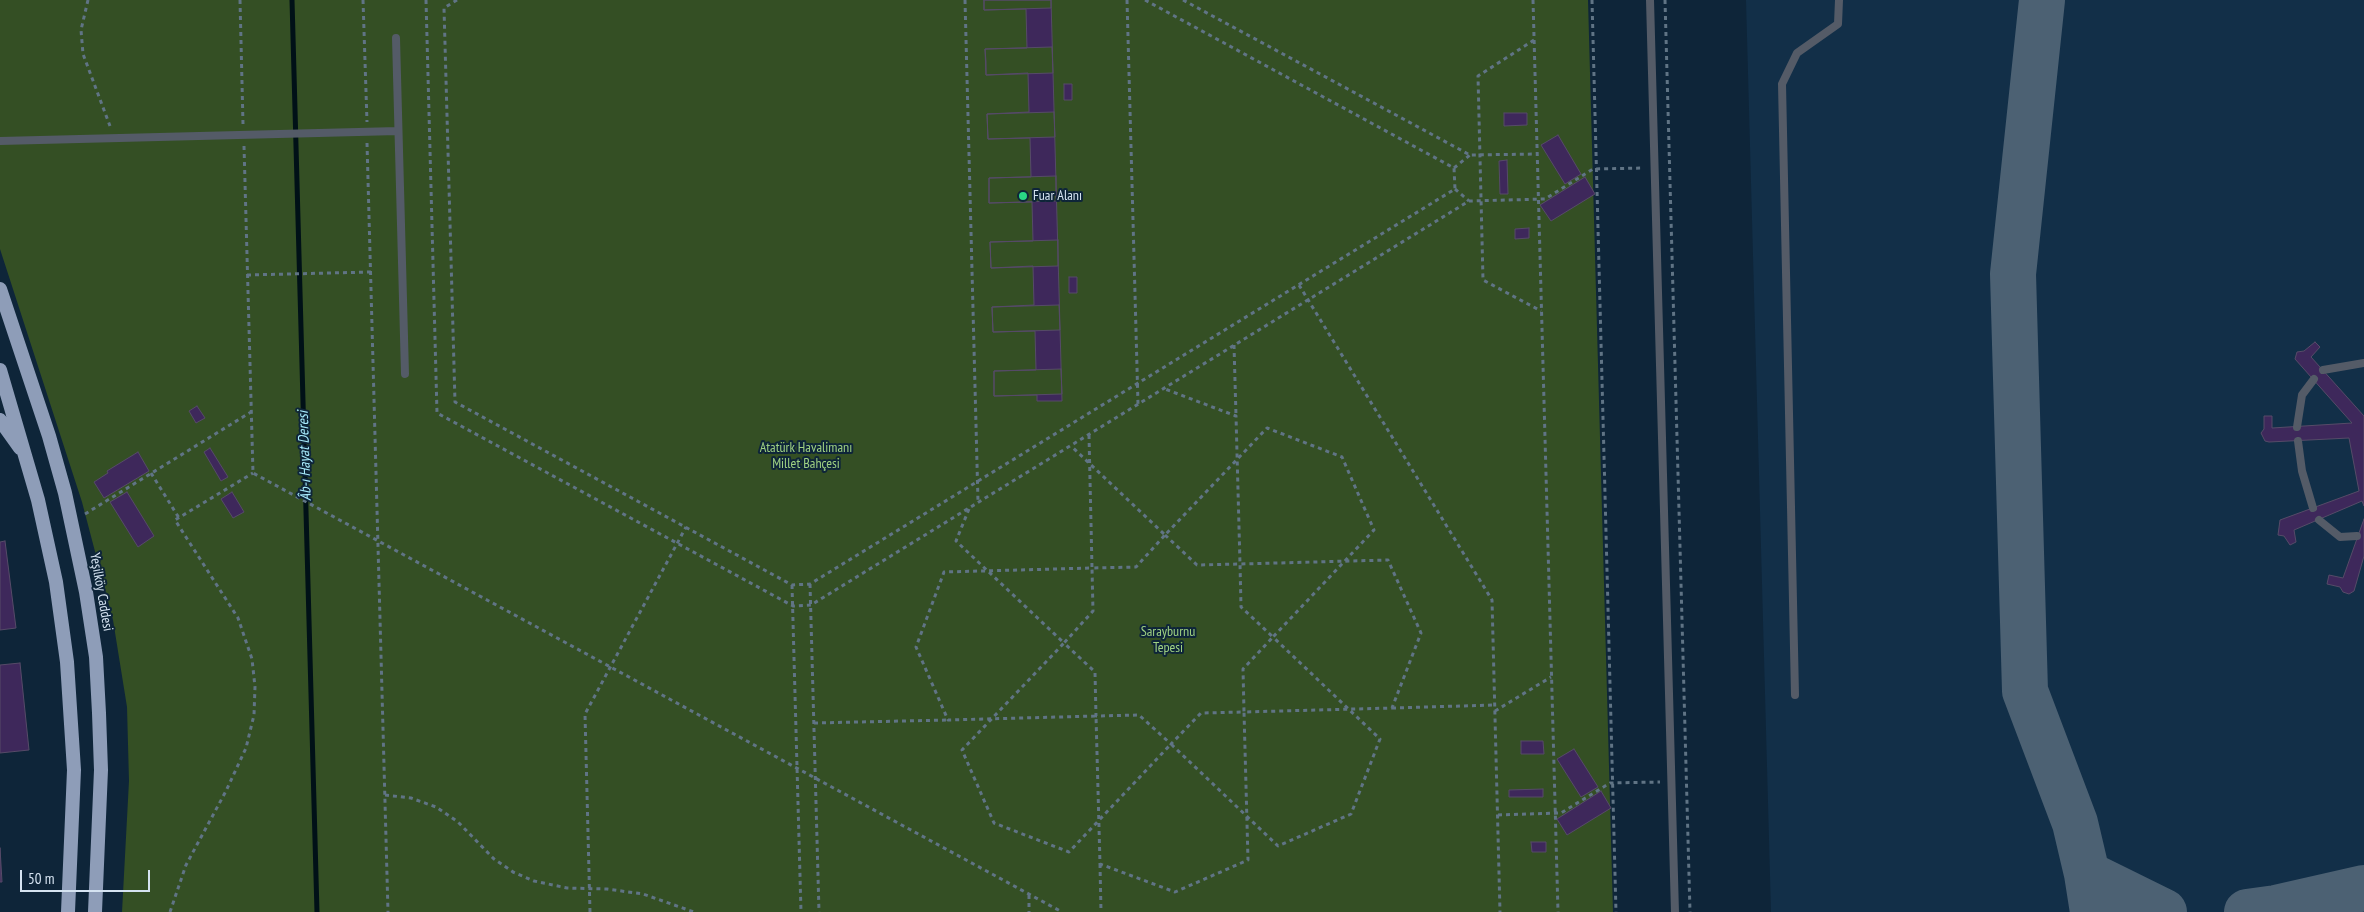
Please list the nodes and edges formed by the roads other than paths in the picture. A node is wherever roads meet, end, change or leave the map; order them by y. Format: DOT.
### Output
graph roads {
  1 [pos="1650,0"];
  2 [pos="1839,0"];
  3 [pos="396,38"];
  4 [pos="398,131"];
  5 [pos="0,141"];
  6 [pos="0,289"];
  7 [pos="2,312"];
  8 [pos="2364,363"];
  9 [pos="0,370"];
  10 [pos="2323,370"];
  11 [pos="405,374"];
  12 [pos="2314,379"];
  13 [pos="0,420"];
  14 [pos="2298,427"];
  15 [pos="2298,441"];
  16 [pos="27,459"];
  17 [pos="2313,508"];
  18 [pos="2319,520"];
  19 [pos="2357,536"];
  20 [pos="1795,696"];
  21 [pos="68,912"];
  22 [pos="95,912"];
  23 [pos="1675,912"];
  1 -- 23 [label="lane"];
  2 -- 20 [label="lane"];
  3 -- 4 [label="lane"];
  4 -- 5 [label="lane"];
  4 -- 11 [label="lane"];
  6 -- 7 [label="highway, Yeşilköy Caddesi"];
  7 -- 22 [label="highway, Yeşilköy Caddesi"];
  8 -- 10 [label="lane"];
  9 -- 16 [label="highway"];
  12 -- 14 [label="lane"];
  13 -- 16 [label="highway"];
  15 -- 17 [label="lane"];
  16 -- 21 [label="highway"];
  18 -- 19 [label="lane"];
}
